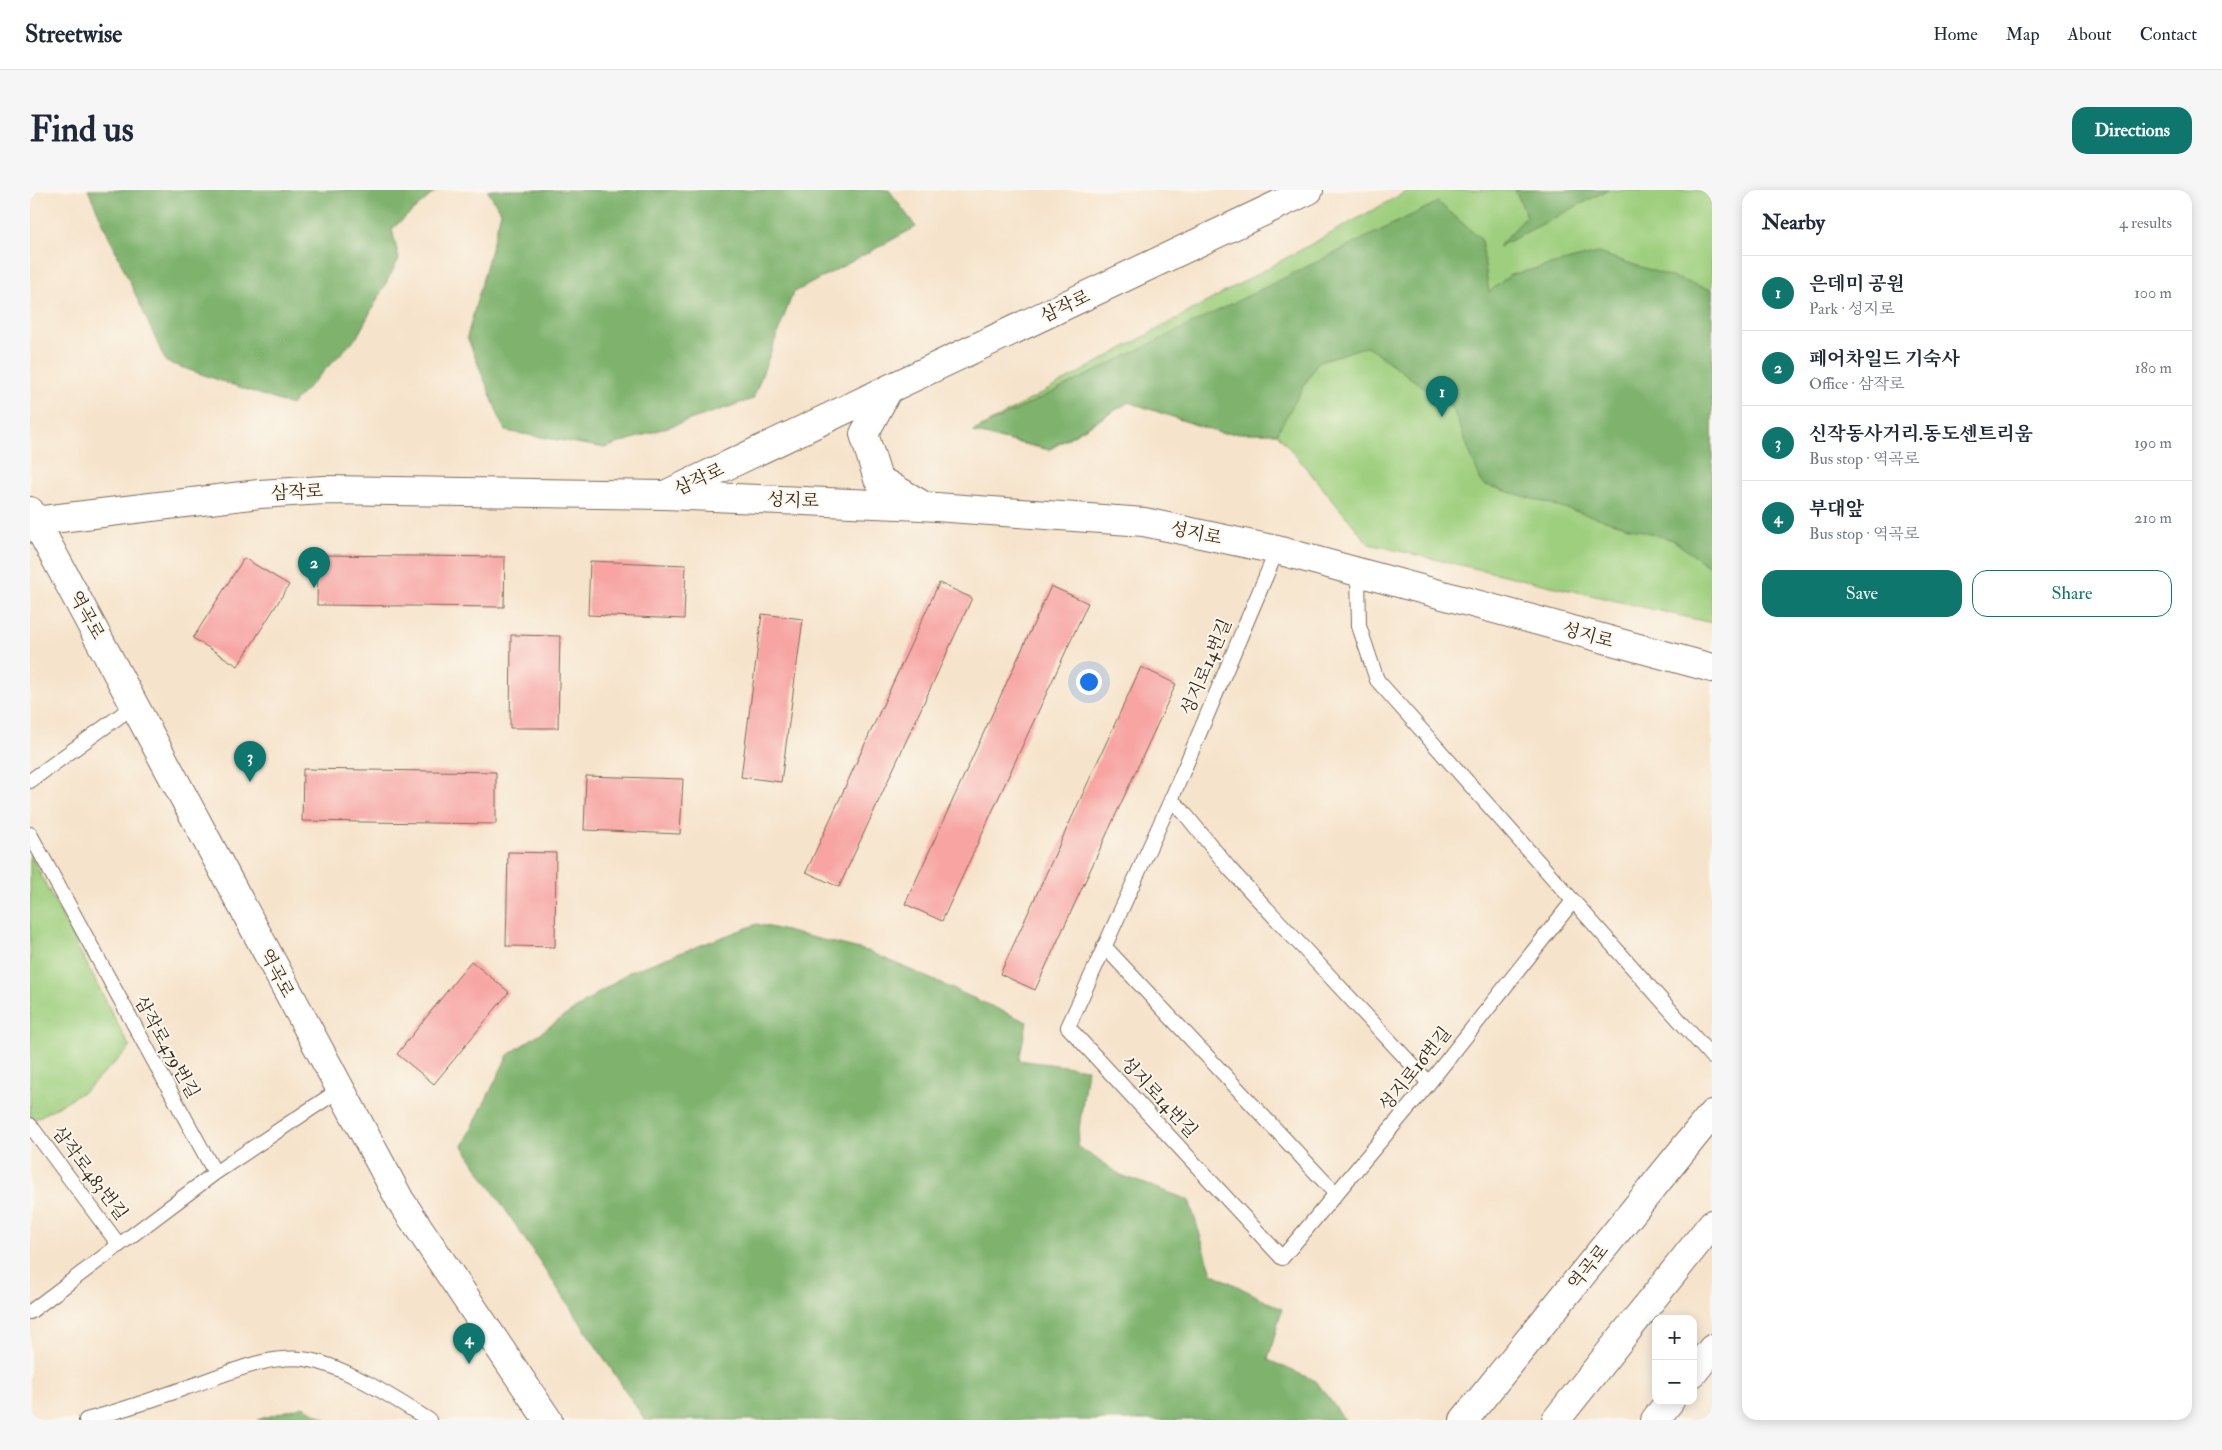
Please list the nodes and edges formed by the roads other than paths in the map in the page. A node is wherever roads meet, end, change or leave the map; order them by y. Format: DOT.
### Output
graph roads {
  1 [pos="1309,190"];
  2 [pos="888,390"];
  3 [pos="665,495"];
  4 [pos="922,506"];
  5 [pos="32,519"];
  6 [pos="1277,550"];
  7 [pos="1358,572"];
  8 [pos="1712,668"];
  9 [pos="135,705"];
  10 [pos="30,781"];
  11 [pos="1171,800"];
  12 [pos="30,834"];
  13 [pos="1573,901"];
  14 [pos="1104,946"];
  15 [pos="1712,1057"];
  16 [pos="1429,1083"];
  17 [pos="339,1090"];
  18 [pos="1712,1114"];
  19 [pos="30,1125"];
  20 [pos="214,1172"];
  21 [pos="1336,1194"];
  22 [pos="1712,1224"];
  23 [pos="119,1244"];
  24 [pos="1282,1258"];
  25 [pos="30,1312"];
  26 [pos="1712,1349"];
  27 [pos="1697,1368"];
  28 [pos="1667,1405"];
  29 [pos="86,1420"];
  30 [pos="429,1420"];
  31 [pos="548,1420"];
  32 [pos="1464,1420"];
  33 [pos="1556,1420"];
  34 [pos="1655,1420"];
  1 -- 2 [label="main road, 삼작로"];
  2 -- 3 [label="main road, 삼작로"];
  2 -- 4 [label="main road"];
  3 -- 4 [label="main road, 성지로"];
  3 -- 5 [label="main road, 삼작로"];
  4 -- 6 [label="main road, 성지로"];
  5 -- 9 [label="main road, 역곡로"];
  6 -- 7 [label="main road, 성지로"];
  6 -- 11 [label="lane, 성지로14번길"];
  7 -- 8 [label="main road, 성지로"];
  7 -- 13 [label="lane"];
  9 -- 10 [label="lane"];
  9 -- 17 [label="main road, 역곡로"];
  11 -- 14 [label="lane, 성지로14번길"];
  11 -- 16 [label="lane"];
  12 -- 20 [label="lane, 삼작로479번길"];
  13 -- 15 [label="lane"];
  13 -- 16 [label="lane, 성지로16번길"];
  14 -- 21 [label="lane"];
  14 -- 24 [label="lane, 성지로14번길"];
  16 -- 21 [label="lane, 성지로16번길"];
  17 -- 20 [label="lane"];
  17 -- 31 [label="main road, 역곡로"];
  18 -- 32 [label="main road, 역곡로"];
  19 -- 23 [label="lane, 삼작로483번길"];
  20 -- 23 [label="lane"];
  21 -- 24 [label="lane, 성지로16번길"];
  22 -- 33 [label="main road"];
  23 -- 25 [label="lane"];
  26 -- 27 [label="main road"];
  28 -- 34 [label="main road"];
  29 -- 30 [label="lane"];
}
